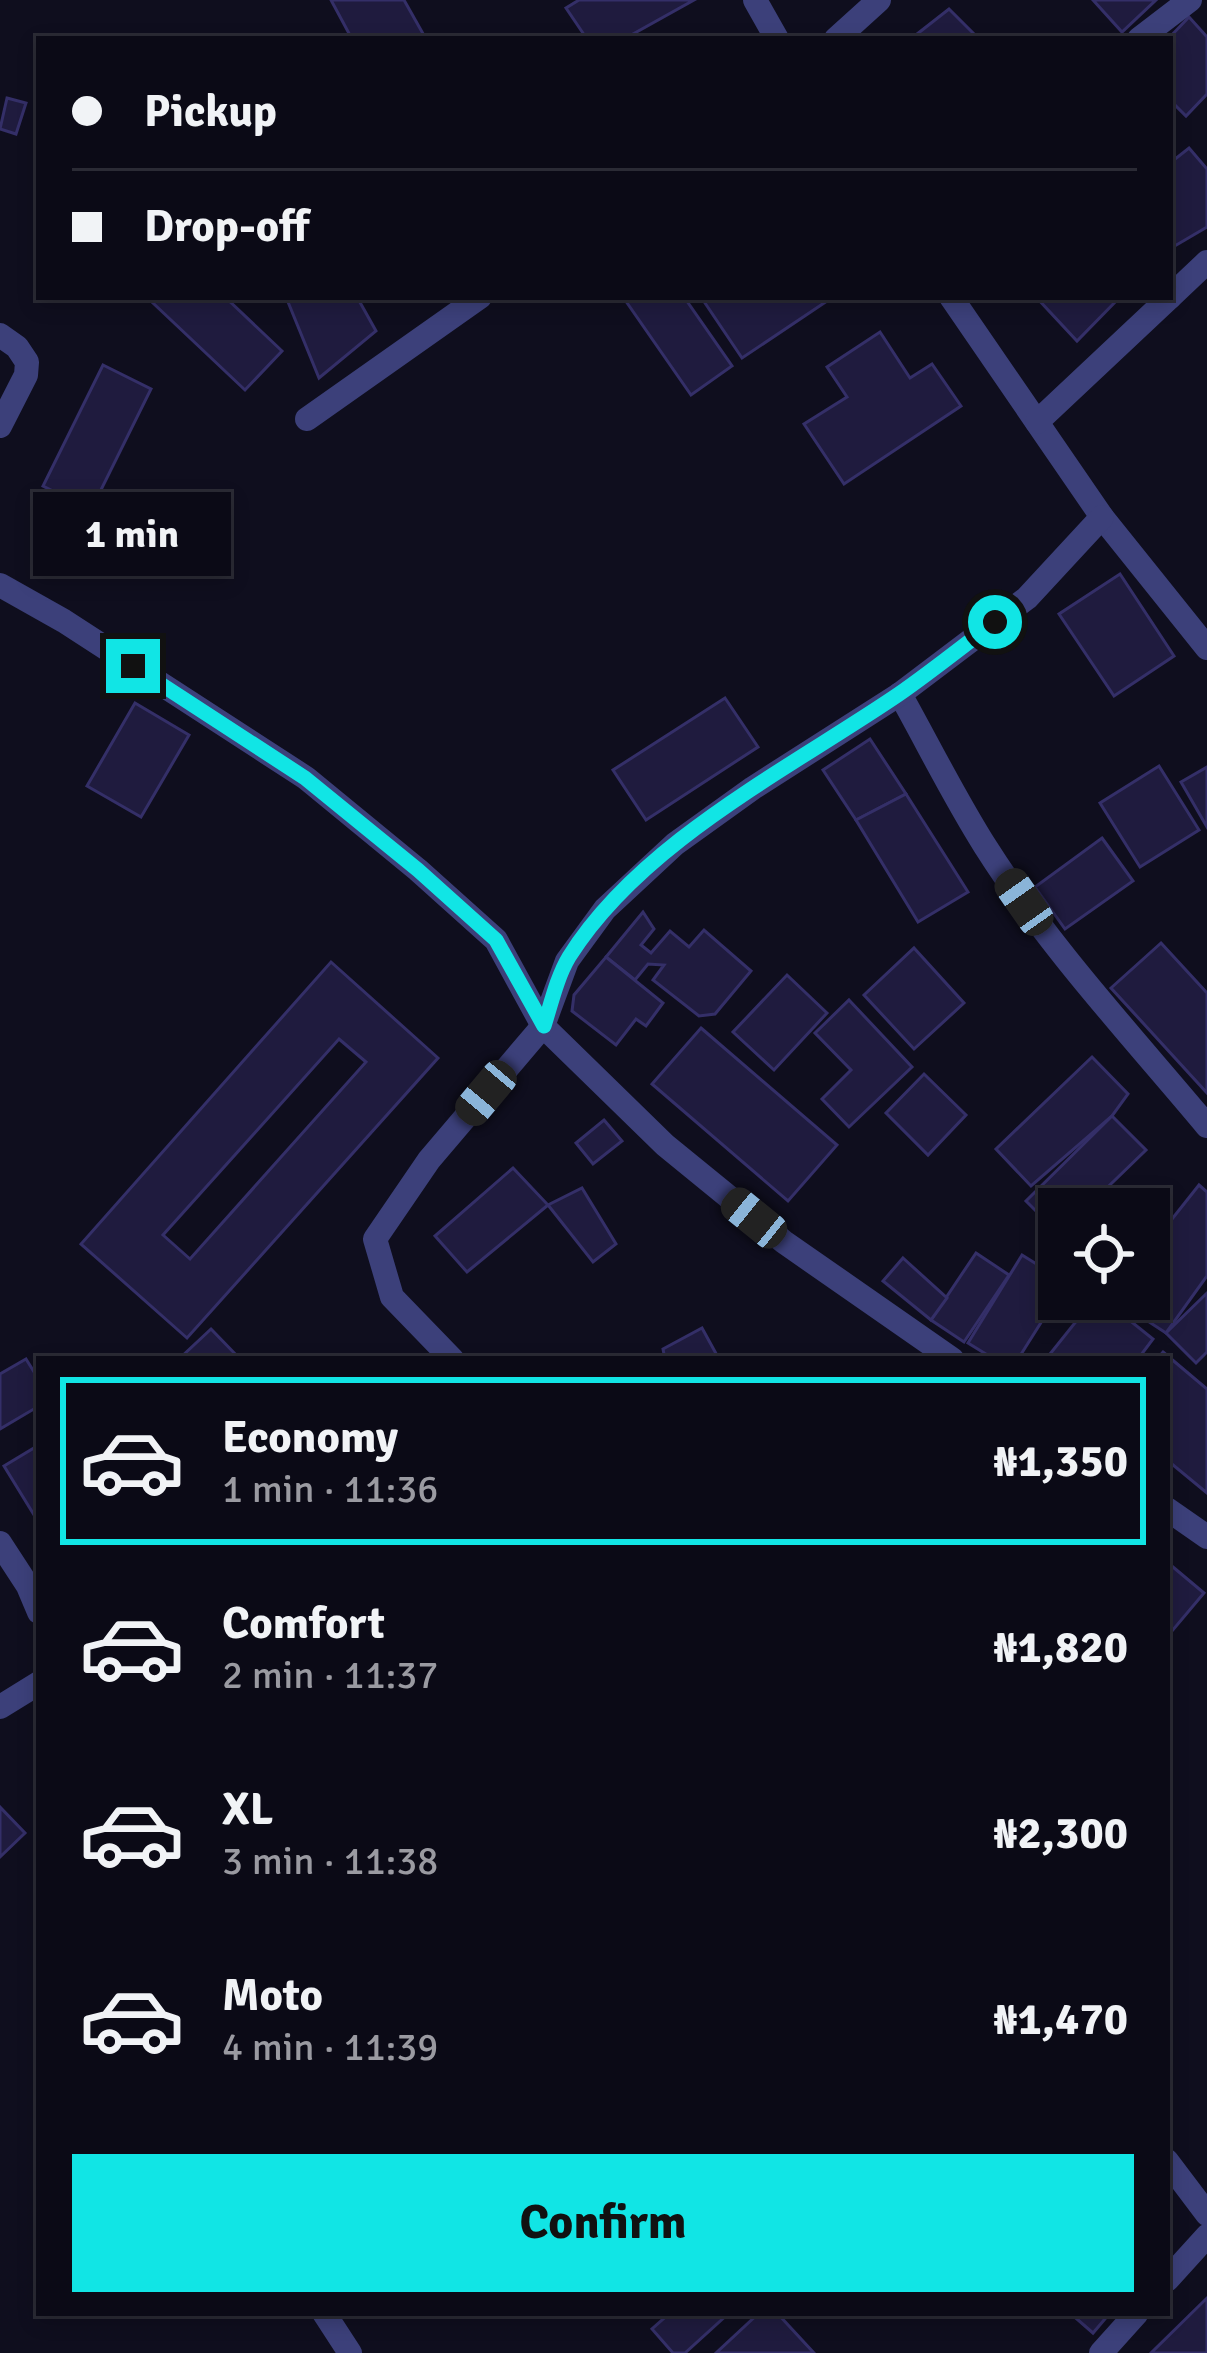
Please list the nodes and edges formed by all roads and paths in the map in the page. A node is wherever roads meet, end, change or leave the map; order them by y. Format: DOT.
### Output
graph roads {
  1 [pos="755,0"];
  2 [pos="879,0"];
  3 [pos="1190,0"];
  4 [pos="775,36"];
  5 [pos="839,36"];
  6 [pos="1143,36"];
  7 [pos="1207,262"];
  8 [pos="1173,294"];
  9 [pos="476,300"];
  10 [pos="953,300"];
  11 [pos="1167,300"];
  12 [pos="0,335"];
  13 [pos="307,419"];
  14 [pos="1037,422"];
  15 [pos="0,426"];
  16 [pos="1102,517"];
  17 [pos="0,585"];
  18 [pos="1207,648"];
  19 [pos="900,694"];
  20 [pos="544,1026"];
  21 [pos="1207,1126"];
  22 [pos="449,1356"];
  23 [pos="948,1356"];
  24 [pos="1170,1511"];
  25 [pos="1207,1537"];
  26 [pos="0,1543"];
  27 [pos="36,1605"];
  28 [pos="36,1685"];
  29 [pos="0,1707"];
  30 [pos="1170,2165"];
  31 [pos="1207,2214"];
  32 [pos="1207,2236"];
  33 [pos="1170,2277"];
  34 [pos="326,2316"];
  35 [pos="1135,2316"];
  36 [pos="350,2353"];
  37 [pos="1101,2353"];
  1 -- 4 [label="street"];
  2 -- 5 [label="street"];
  3 -- 6 [label="street"];
  7 -- 8 [label="street"];
  9 -- 13 [label="street"];
  10 -- 14 [label="street"];
  11 -- 14 [label="street"];
  12 -- 15 [label="street"];
  14 -- 16 [label="street"];
  16 -- 18 [label="street"];
  16 -- 19 [label="street"];
  17 -- 20 [label="street"];
  19 -- 20 [label="street"];
  19 -- 21 [label="street"];
  20 -- 22 [label="street"];
  20 -- 23 [label="street"];
  24 -- 25 [label="street"];
  26 -- 27 [label="street"];
  28 -- 29 [label="street"];
  30 -- 31 [label="street"];
  32 -- 33 [label="street"];
  34 -- 36 [label="street"];
  35 -- 37 [label="street"];
}
